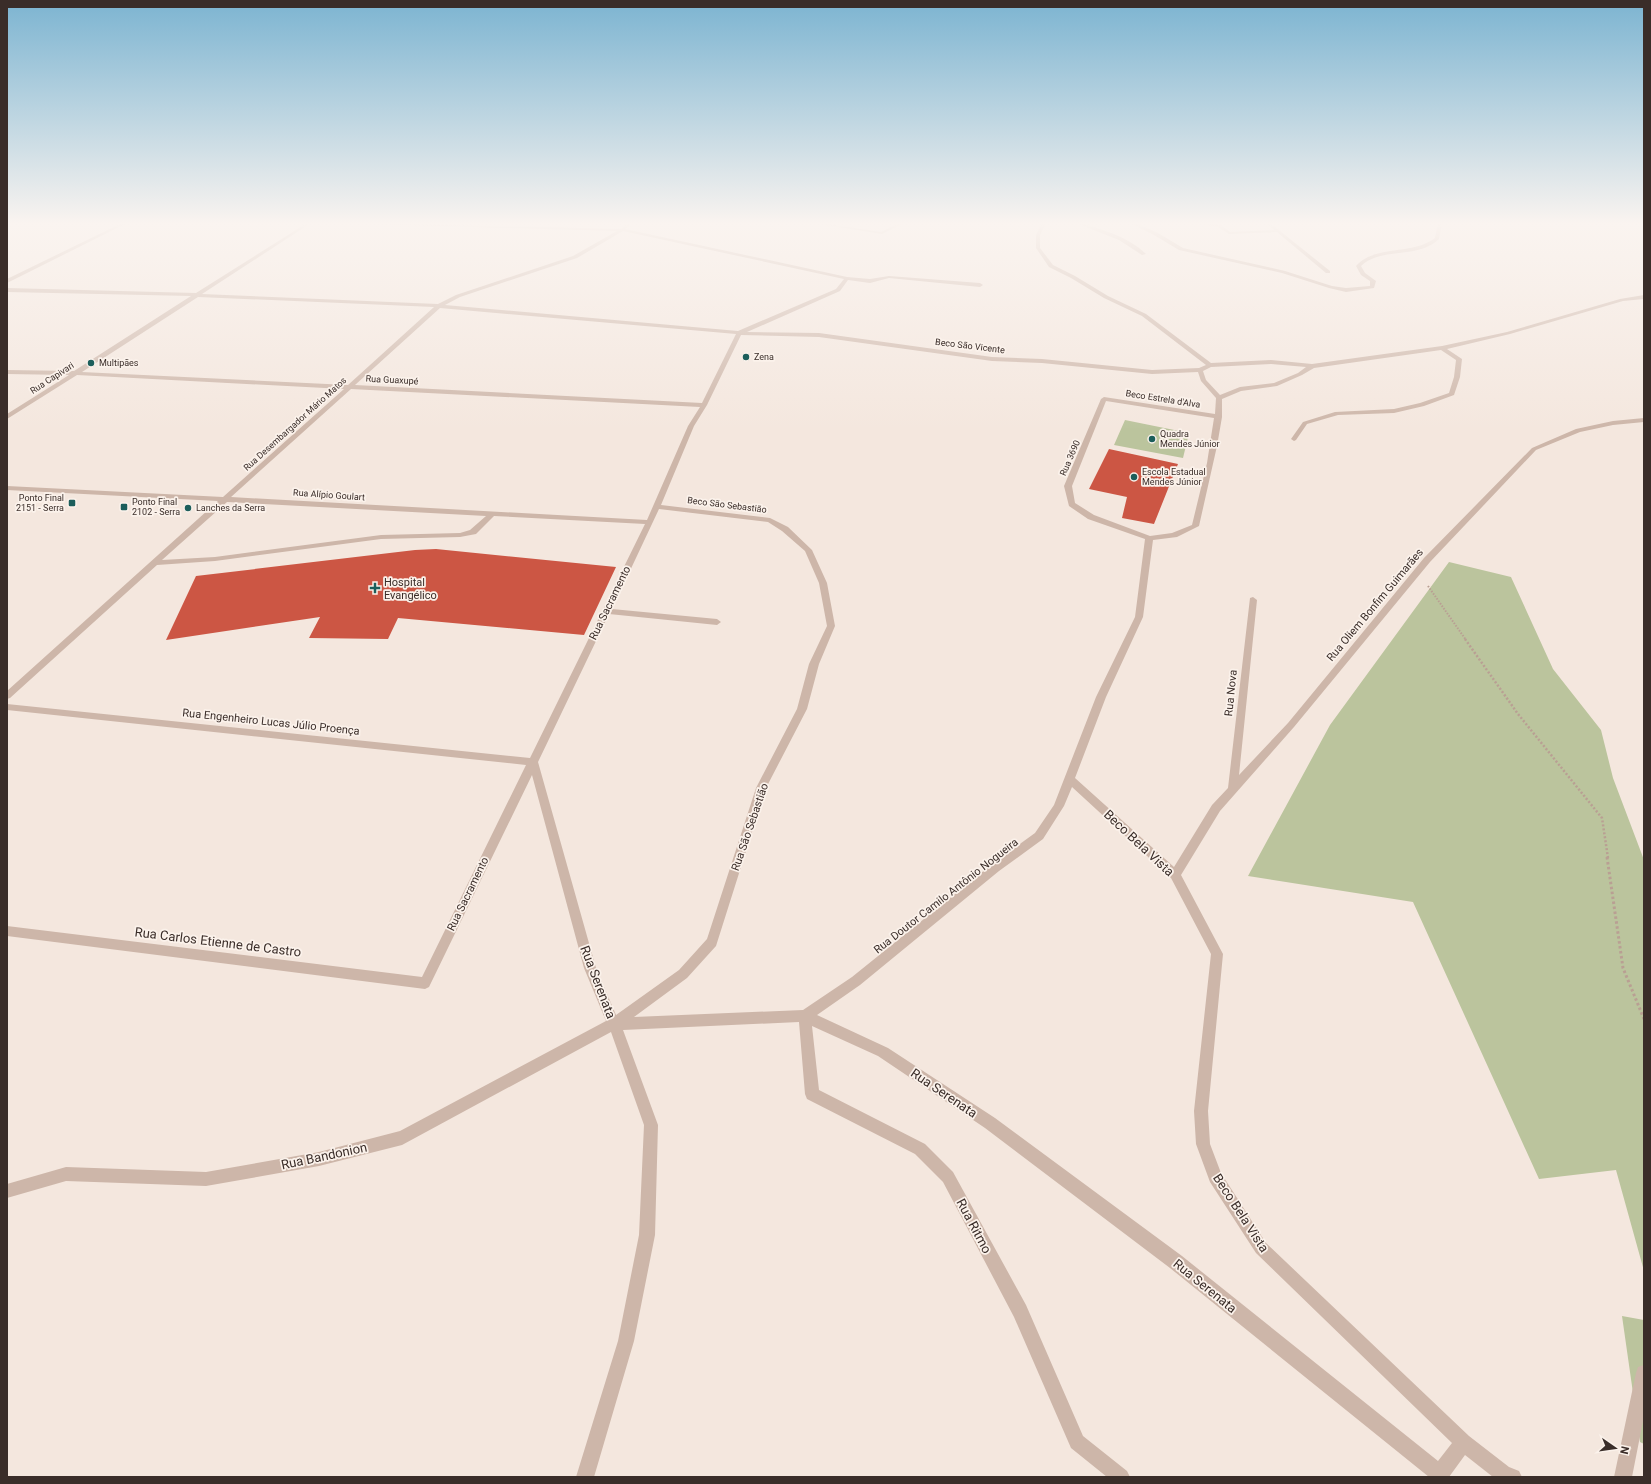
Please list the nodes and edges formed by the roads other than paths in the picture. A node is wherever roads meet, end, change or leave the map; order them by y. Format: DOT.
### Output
graph roads {
  1 [pos="92,292"];
  2 [pos="200,292"];
  3 [pos="469,292"];
  4 [pos="833,292"];
  5 [pos="1098,292"];
  6 [pos="196,295"];
  7 [pos="1644,296"];
  8 [pos="439,306"];
  9 [pos="739,332"];
  10 [pos="1442,348"];
  11 [pos="1210,365"];
  12 [pos="1312,366"];
  13 [pos="1200,370"];
  14 [pos="7,372"];
  15 [pos="75,373"];
  16 [pos="351,386"];
  17 [pos="1219,398"];
  18 [pos="1104,399"];
  19 [pos="704,405"];
  20 [pos="7,417"];
  21 [pos="1218,417"];
  22 [pos="1644,420"];
  23 [pos="1294,439"];
  24 [pos="7,488"];
  25 [pos="227,498"];
  26 [pos="656,507"];
  27 [pos="491,515"];
  28 [pos="650,522"];
  29 [pos="1149,538"];
  30 [pos="808,550"];
  31 [pos="154,563"];
  32 [pos="1253,600"];
  33 [pos="606,611"];
  34 [pos="717,622"];
  35 [pos="7,696"];
  36 [pos="7,707"];
  37 [pos="533,762"];
  38 [pos="1070,779"];
  39 [pos="1234,787"];
  40 [pos="1174,875"];
  41 [pos="7,931"];
  42 [pos="425,983"];
  43 [pos="805,1016"];
  44 [pos="614,1024"];
  45 [pos="7,1190"];
  46 [pos="1644,1373"];
  47 [pos="1463,1442"];
  48 [pos="1439,1476"];
  49 [pos="1508,1476"];
  50 [pos="585,1477"];
  51 [pos="1120,1477"];
  52 [pos="1622,1477"];
  1 -- 6 [label="street, Beco São Vicente"];
  2 -- 6 [label="street, Rua Capivari"];
  3 -- 8 [label="street, Rua Desembargador Mário Matos"];
  4 -- 9 [label="street"];
  5 -- 11 [label="street"];
  6 -- 8 [label="street, Beco São Vicente"];
  6 -- 15 [label="street, Rua Capivari"];
  7 -- 10 [label="street"];
  8 -- 9 [label="street, Beco São Vicente"];
  8 -- 16 [label="street, Rua Desembargador Mário Matos"];
  9 -- 13 [label="street, Beco São Vicente"];
  9 -- 19 [label="street, Rua Sacramento"];
  10 -- 12 [label="street"];
  10 -- 23 [label="street"];
  11 -- 12 [label="street"];
  11 -- 13 [label="street"];
  12 -- 17 [label="street"];
  13 -- 17 [label="street"];
  14 -- 15 [label="street, Rua Guaxupé"];
  15 -- 16 [label="street, Rua Guaxupé"];
  15 -- 20 [label="street, Rua Capivari"];
  16 -- 19 [label="street, Rua Guaxupé"];
  16 -- 25 [label="street, Rua Desembargador Mário Matos"];
  17 -- 21 [label="street"];
  18 -- 21 [label="street, Beco Estrela d'Alva"];
  18 -- 29 [label="street, Rua 3690"];
  19 -- 26 [label="street, Rua Sacramento"];
  21 -- 29 [label="street"];
  22 -- 39 [label="street, Rua Oliem Bonfim Guimarães"];
  24 -- 25 [label="street, Rua Alípio Goulart"];
  25 -- 27 [label="street, Rua Alípio Goulart"];
  25 -- 31 [label="street, Rua Desembargador Mário Matos"];
  26 -- 28 [label="street, Rua Sacramento"];
  26 -- 30 [label="street, Beco São Sebastião"];
  27 -- 28 [label="street, Rua Alípio Goulart"];
  27 -- 31 [label="street"];
  28 -- 33 [label="street, Rua Sacramento"];
  29 -- 38 [label="street, Rua Doutor Camilo Antônio Nogueira"];
  30 -- 44 [label="street, Rua São Sebastião"];
  31 -- 35 [label="street, Rua Desembargador Mário Matos"];
  32 -- 39 [label="street, Rua Nova"];
  33 -- 34 [label="street"];
  33 -- 37 [label="street, Rua Sacramento"];
  36 -- 37 [label="street, Rua Engenheiro Lucas Júlio Proença"];
  37 -- 42 [label="street, Rua Sacramento"];
  37 -- 44 [label="street, Rua Serenata"];
  38 -- 40 [label="street, Beco Bela Vista"];
  38 -- 43 [label="street, Rua Doutor Camilo Antônio Nogueira"];
  39 -- 40 [label="street, Rua Oliem Bonfim Guimarães"];
  40 -- 47 [label="street, Beco Bela Vista"];
  41 -- 42 [label="street, Rua Carlos Etienne de Castro"];
  43 -- 44 [label="street, Rua Serenata"];
  43 -- 48 [label="street, Rua Serenata"];
  43 -- 51 [label="street, Rua Ritmo"];
  44 -- 45 [label="street, Rua Bandonion"];
  44 -- 50 [label="street"];
  46 -- 52 [label="street"];
  47 -- 48 [label="street"];
  47 -- 49 [label="street, Beco Bela Vista"];
}
